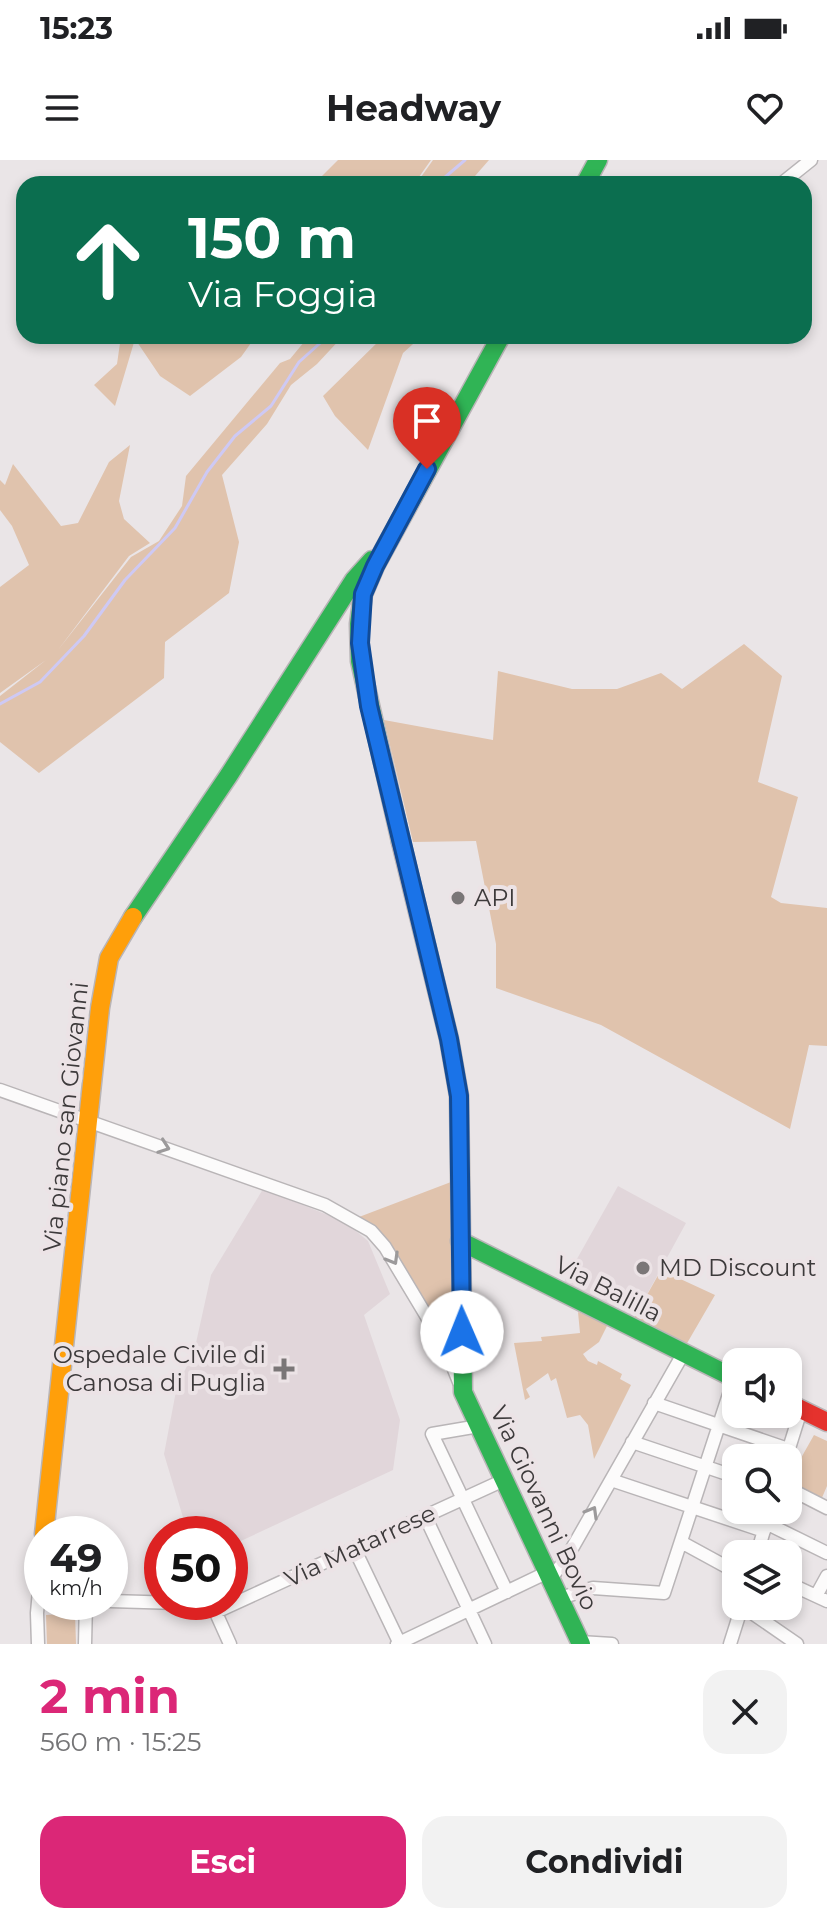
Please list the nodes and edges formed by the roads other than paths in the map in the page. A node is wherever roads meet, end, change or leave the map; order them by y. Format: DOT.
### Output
graph roads {
  1 [pos="811,160"];
  2 [pos="791,176"];
  3 [pos="497,344"];
  4 [pos="383,549"];
  5 [pos="0,1090"];
  6 [pos="90,1121"];
  7 [pos="460,1241"];
  8 [pos="683,1354"];
  9 [pos="722,1373"];
  10 [pos="463,1392"];
  11 [pos="654,1403"];
  12 [pos="802,1410"];
  13 [pos="722,1416"];
  14 [pos="827,1422"];
  15 [pos="719,1425"];
  16 [pos="479,1426"];
  17 [pos="632,1442"];
  18 [pos="764,1444"];
  19 [pos="705,1467"];
  20 [pos="722,1472"];
  21 [pos="504,1480"];
  22 [pos="611,1480"];
  23 [pos="802,1495"];
  24 [pos="461,1499"];
  25 [pos="692,1508"];
  26 [pos="827,1508"];
  27 [pos="722,1513"];
  28 [pos="46,1516"];
  29 [pos="425,1516"];
  30 [pos="773,1524"];
  31 [pos="681,1542"];
  32 [pos="354,1548"];
  33 [pos="827,1553"];
  34 [pos="722,1564"];
  35 [pos="549,1575"];
  36 [pos="827,1576"];
  37 [pos="802,1590"];
  38 [pos="507,1592"];
  39 [pos="248,1597"];
  40 [pos="560,1598"];
  41 [pos="822,1599"];
  42 [pos="468,1610"];
  43 [pos="39,1620"];
  44 [pos="86,1620"];
  45 [pos="220,1620"];
  46 [pos="738,1620"];
  47 [pos="762,1620"];
  48 [pos="577,1641"];
  49 [pos="38,1644"];
  50 [pos="85,1644"];
  51 [pos="230,1644"];
  52 [pos="399,1644"];
  53 [pos="485,1644"];
  54 [pos="612,1644"];
  55 [pos="730,1644"];
  56 [pos="795,1644"];
  1 -- 2 [label="street"];
  3 -- 4 [label="street"];
  4 -- 6 [label="street, Via piano san Giovanni"];
  4 -- 7 [label="street"];
  5 -- 6 [label="street"];
  6 -- 10 [label="street, one-way"];
  6 -- 28 [label="street, Via piano san Giovanni"];
  7 -- 8 [label="street, Via Balilla"];
  7 -- 10 [label="street"];
  8 -- 9 [label="street, Via Balilla"];
  8 -- 11 [label="street"];
  10 -- 16 [label="street, Via Giovanni Bovio"];
  11 -- 15 [label="street"];
  11 -- 17 [label="street"];
  12 -- 14 [label="street"];
  13 -- 15 [label="street"];
  15 -- 18 [label="street"];
  15 -- 19 [label="street"];
  16 -- 21 [label="street, Via Giovanni Bovio"];
  16 -- 24 [label="street"];
  17 -- 19 [label="street"];
  17 -- 22 [label="street"];
  19 -- 20 [label="street"];
  19 -- 25 [label="street"];
  21 -- 24 [label="street, Via Matarrese"];
  21 -- 35 [label="street, Via Giovanni Bovio"];
  22 -- 25 [label="street"];
  35 -- 22 [label="street, one-way"];
  23 -- 26 [label="street"];
  24 -- 29 [label="street, Via Matarrese"];
  24 -- 38 [label="street"];
  25 -- 27 [label="street"];
  25 -- 31 [label="street"];
  29 -- 32 [label="street, Via Matarrese"];
  29 -- 42 [label="street"];
  30 -- 33 [label="street"];
  31 -- 34 [label="street"];
  31 -- 40 [label="street"];
  32 -- 39 [label="street, Via Matarrese"];
  32 -- 52 [label="street"];
  35 -- 38 [label="street"];
  35 -- 40 [label="street, Via Giovanni Bovio"];
  36 -- 41 [label="street"];
  37 -- 41 [label="street"];
  38 -- 42 [label="street"];
  40 -- 48 [label="street, Via Giovanni Bovio"];
  42 -- 52 [label="street"];
  42 -- 53 [label="street"];
  43 -- 49 [label="street"];
  44 -- 50 [label="street"];
  45 -- 51 [label="street"];
  46 -- 55 [label="street"];
  47 -- 56 [label="street"];
  48 -- 54 [label="street"];
}
